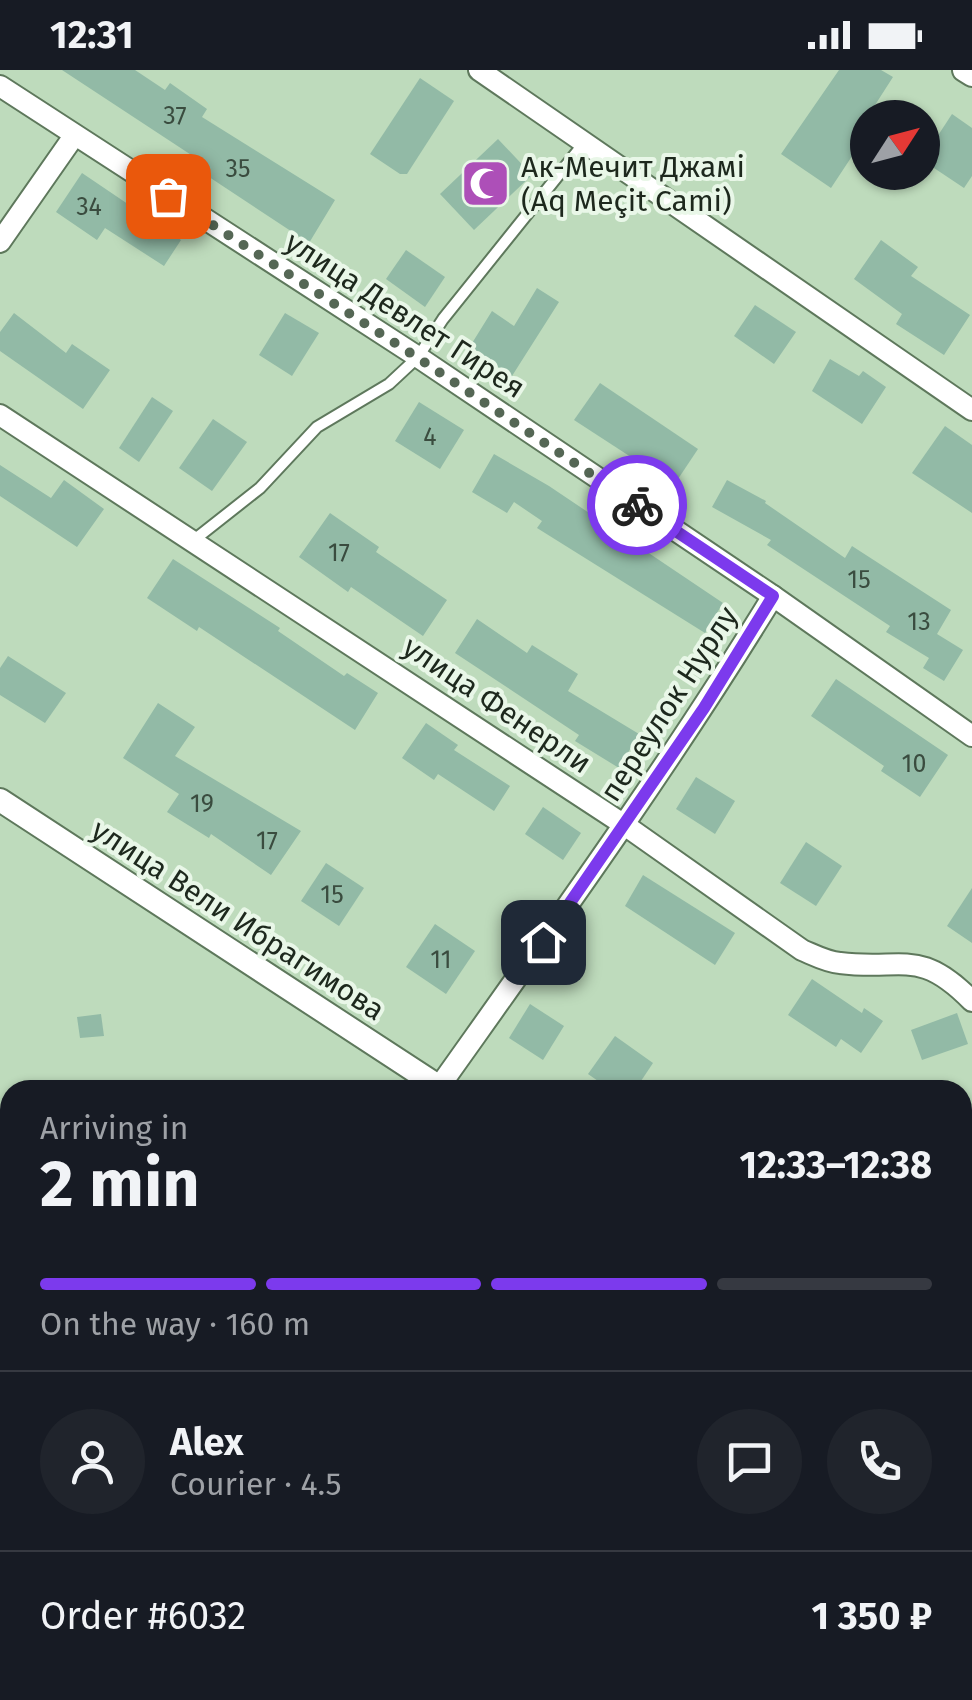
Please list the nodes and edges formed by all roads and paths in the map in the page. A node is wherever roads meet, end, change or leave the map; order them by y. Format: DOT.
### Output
graph roads {
  1 [pos="479,70"];
  2 [pos="964,70"];
  3 [pos="972,75"];
  4 [pos="0,86"];
  5 [pos="74,136"];
  6 [pos="586,141"];
  7 [pos="0,242"];
  8 [pos="418,358"];
  9 [pos="972,410"];
  10 [pos="0,415"];
  11 [pos="194,540"];
  12 [pos="773,596"];
  13 [pos="972,736"];
  14 [pos="0,800"];
  15 [pos="626,826"];
  16 [pos="972,1001"];
  17 [pos="430,1080"];
  18 [pos="448,1080"];
  1 -- 6 [label="street"];
  2 -- 3 [label="street"];
  4 -- 5 [label="street, улица Девлет Гирея"];
  5 -- 7 [label="street"];
  5 -- 8 [label="street, улица Девлет Гирея"];
  6 -- 8 [label="lane"];
  6 -- 9 [label="street"];
  8 -- 11 [label="lane"];
  8 -- 12 [label="street, улица Девлет Гирея"];
  10 -- 11 [label="street, улица Фенерли"];
  11 -- 15 [label="street, улица Фенерли"];
  12 -- 13 [label="street, улица Девлет Гирея"];
  12 -- 15 [label="street, переулок Нурлу"];
  14 -- 17 [label="street, улица Вели Ибрагимова"];
  15 -- 16 [label="street, улица Фенерли"];
  15 -- 18 [label="street, переулок Нурлу"];
}
